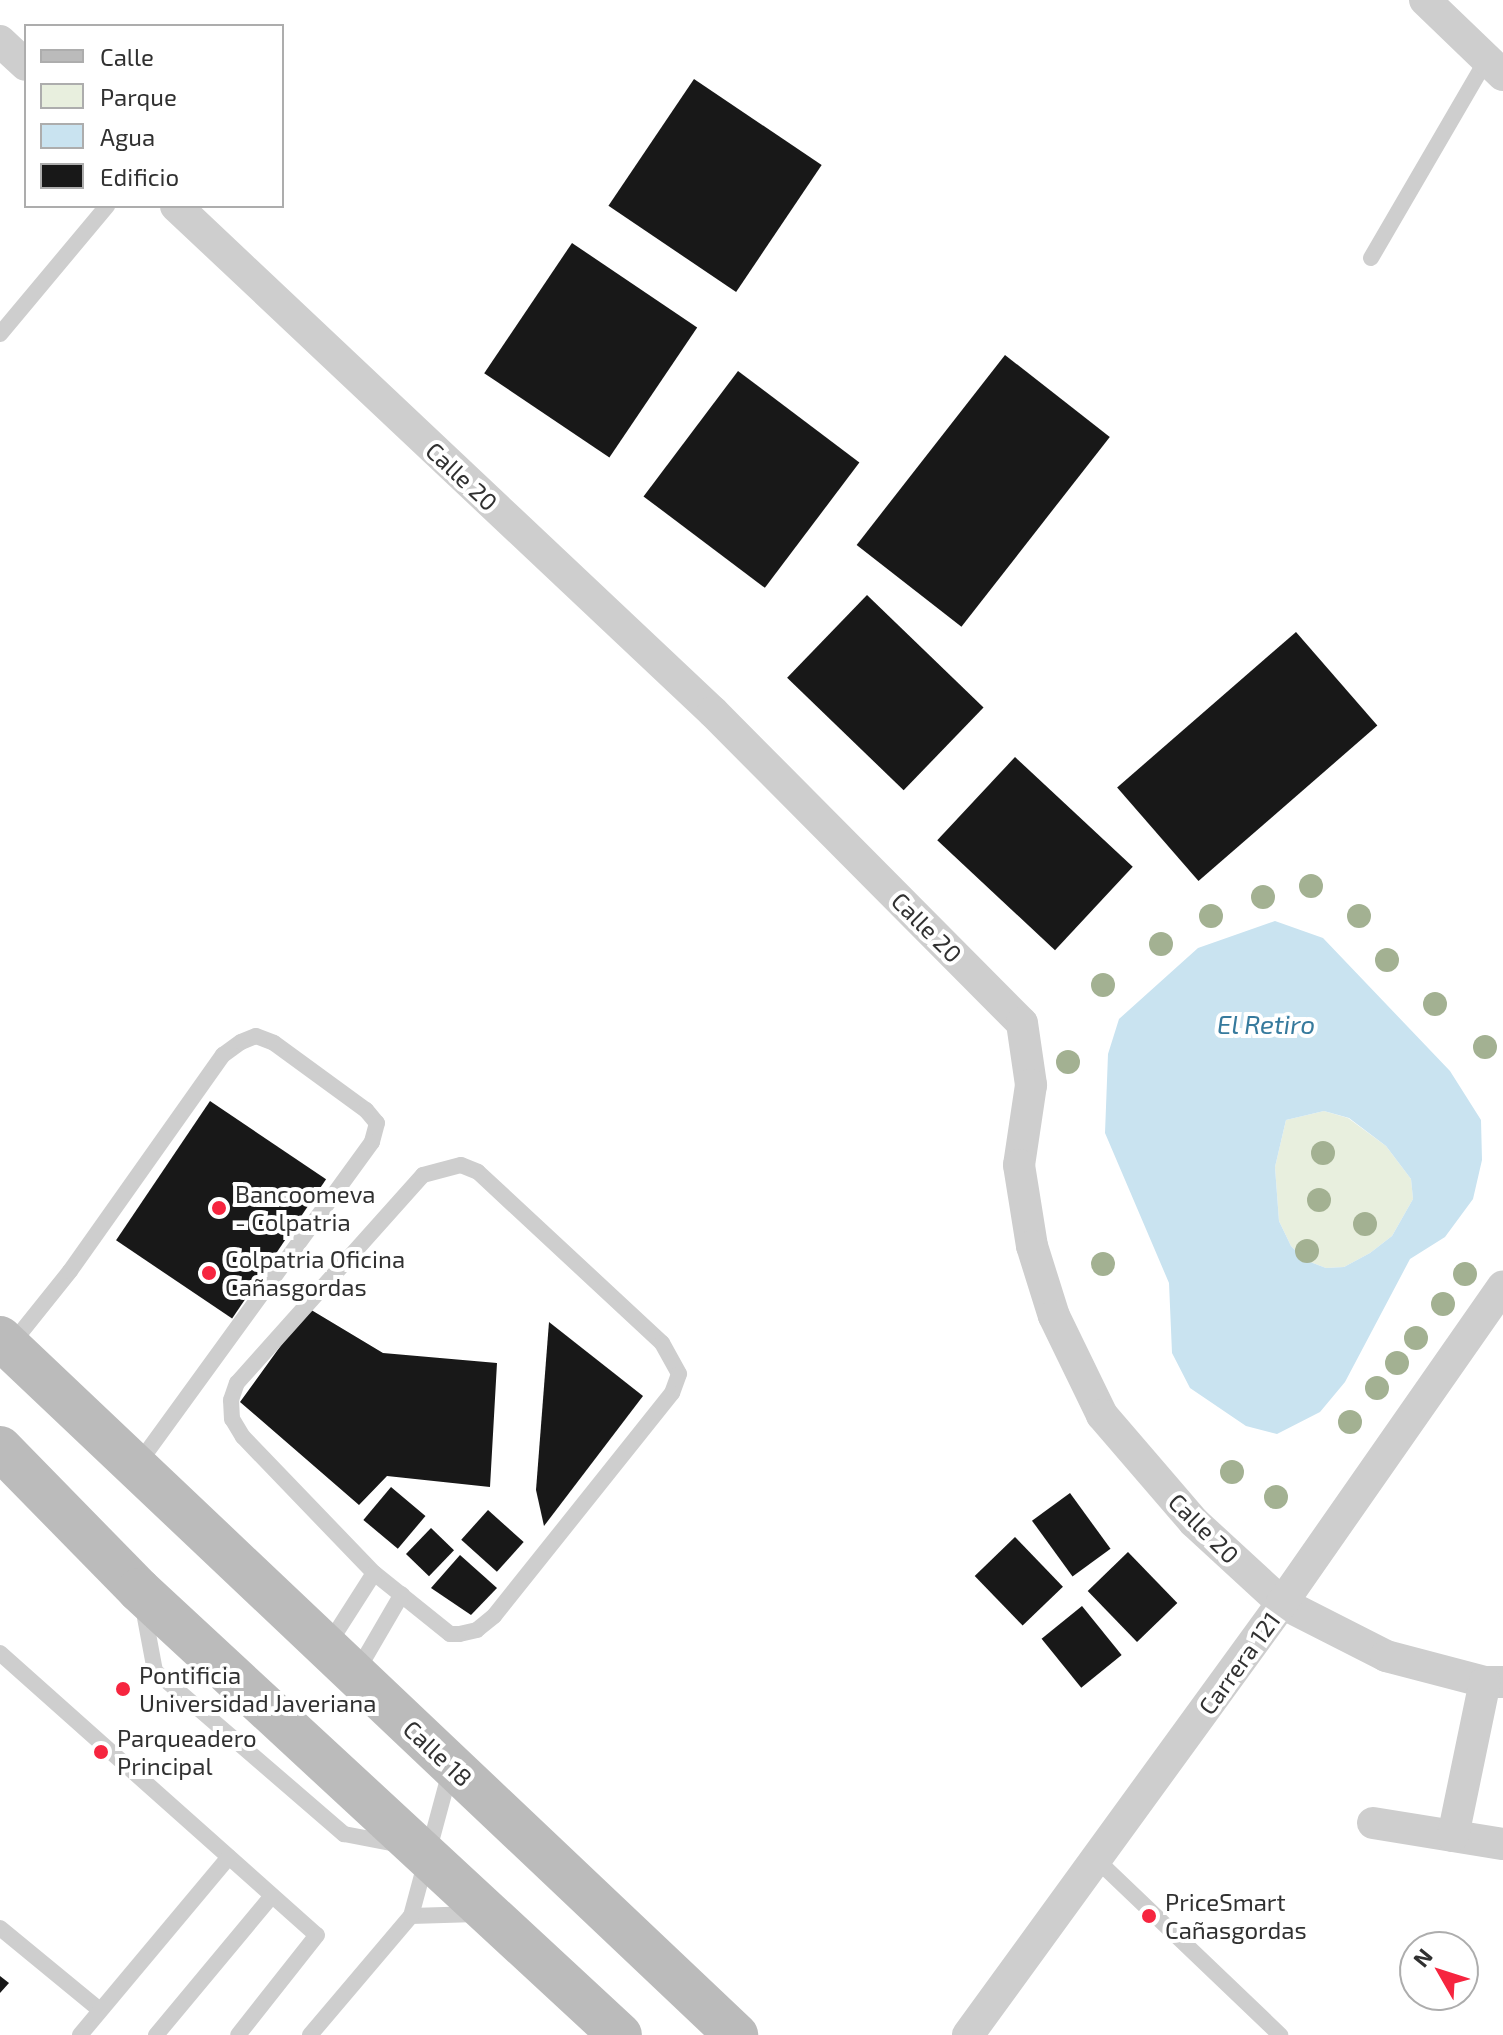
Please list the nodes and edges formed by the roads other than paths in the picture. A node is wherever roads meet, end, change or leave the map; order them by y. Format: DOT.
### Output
graph roads {
  1 [pos="1425,0"];
  2 [pos="0,41"];
  3 [pos="24,63"];
  4 [pos="1495,67"];
  5 [pos="105,208"];
  6 [pos="178,208"];
  7 [pos="1371,258"];
  8 [pos="0,334"];
  9 [pos="1503,1286"];
  10 [pos="5,1343"];
  11 [pos="0,1448"];
  12 [pos="136,1467"];
  13 [pos="374,1573"];
  14 [pos="402,1594"];
  15 [pos="1282,1603"];
  16 [pos="0,1653"];
  17 [pos="341,1660"];
  18 [pos="1494,1682"];
  19 [pos="452,1766"];
  20 [pos="1373,1823"];
  21 [pos="1453,1836"];
  22 [pos="1503,1844"];
  23 [pos="423,1852"];
  24 [pos="229,1857"];
  25 [pos="1096,1859"];
  26 [pos="272,1896"];
  27 [pos="489,1914"];
  28 [pos="411,1916"];
  29 [pos="0,1928"];
  30 [pos="100,2010"];
  31 [pos="80,2035"];
  32 [pos="156,2035"];
  33 [pos="238,2035"];
  34 [pos="310,2035"];
  35 [pos="620,2035"];
  36 [pos="736,2035"];
  37 [pos="968,2035"];
  38 [pos="1280,2035"];
  1 -- 4 [label="street"];
  2 -- 3 [label="street"];
  4 -- 7 [label="lane"];
  5 -- 8 [label="lane"];
  6 -- 15 [label="street, Calle 20"];
  9 -- 15 [label="street, Carrera 121"];
  10 -- 12 [label="main road, Calle 18"];
  10 -- 12 [label="lane"];
  11 -- 23 [label="main road"];
  12 -- 17 [label="main road, Calle 18"];
  13 -- 14 [label="lane"];
  13 -- 14 [label="lane"];
  13 -- 17 [label="lane"];
  14 -- 17 [label="lane"];
  15 -- 18 [label="street, Calle 20"];
  15 -- 25 [label="street, Carrera 121"];
  16 -- 24 [label="lane"];
  17 -- 19 [label="main road, Calle 18"];
  18 -- 21 [label="street"];
  19 -- 23 [label="lane"];
  19 -- 36 [label="main road, Calle 18"];
  20 -- 21 [label="street"];
  21 -- 22 [label="street"];
  23 -- 27 [label="main road"];
  23 -- 28 [label="lane"];
  24 -- 26 [label="lane"];
  24 -- 30 [label="lane"];
  25 -- 37 [label="street, Carrera 121"];
  25 -- 38 [label="lane"];
  26 -- 32 [label="lane"];
  26 -- 33 [label="lane"];
  27 -- 28 [label="lane"];
  27 -- 35 [label="main road"];
  28 -- 34 [label="lane"];
  29 -- 30 [label="lane"];
  30 -- 31 [label="lane"];
}
